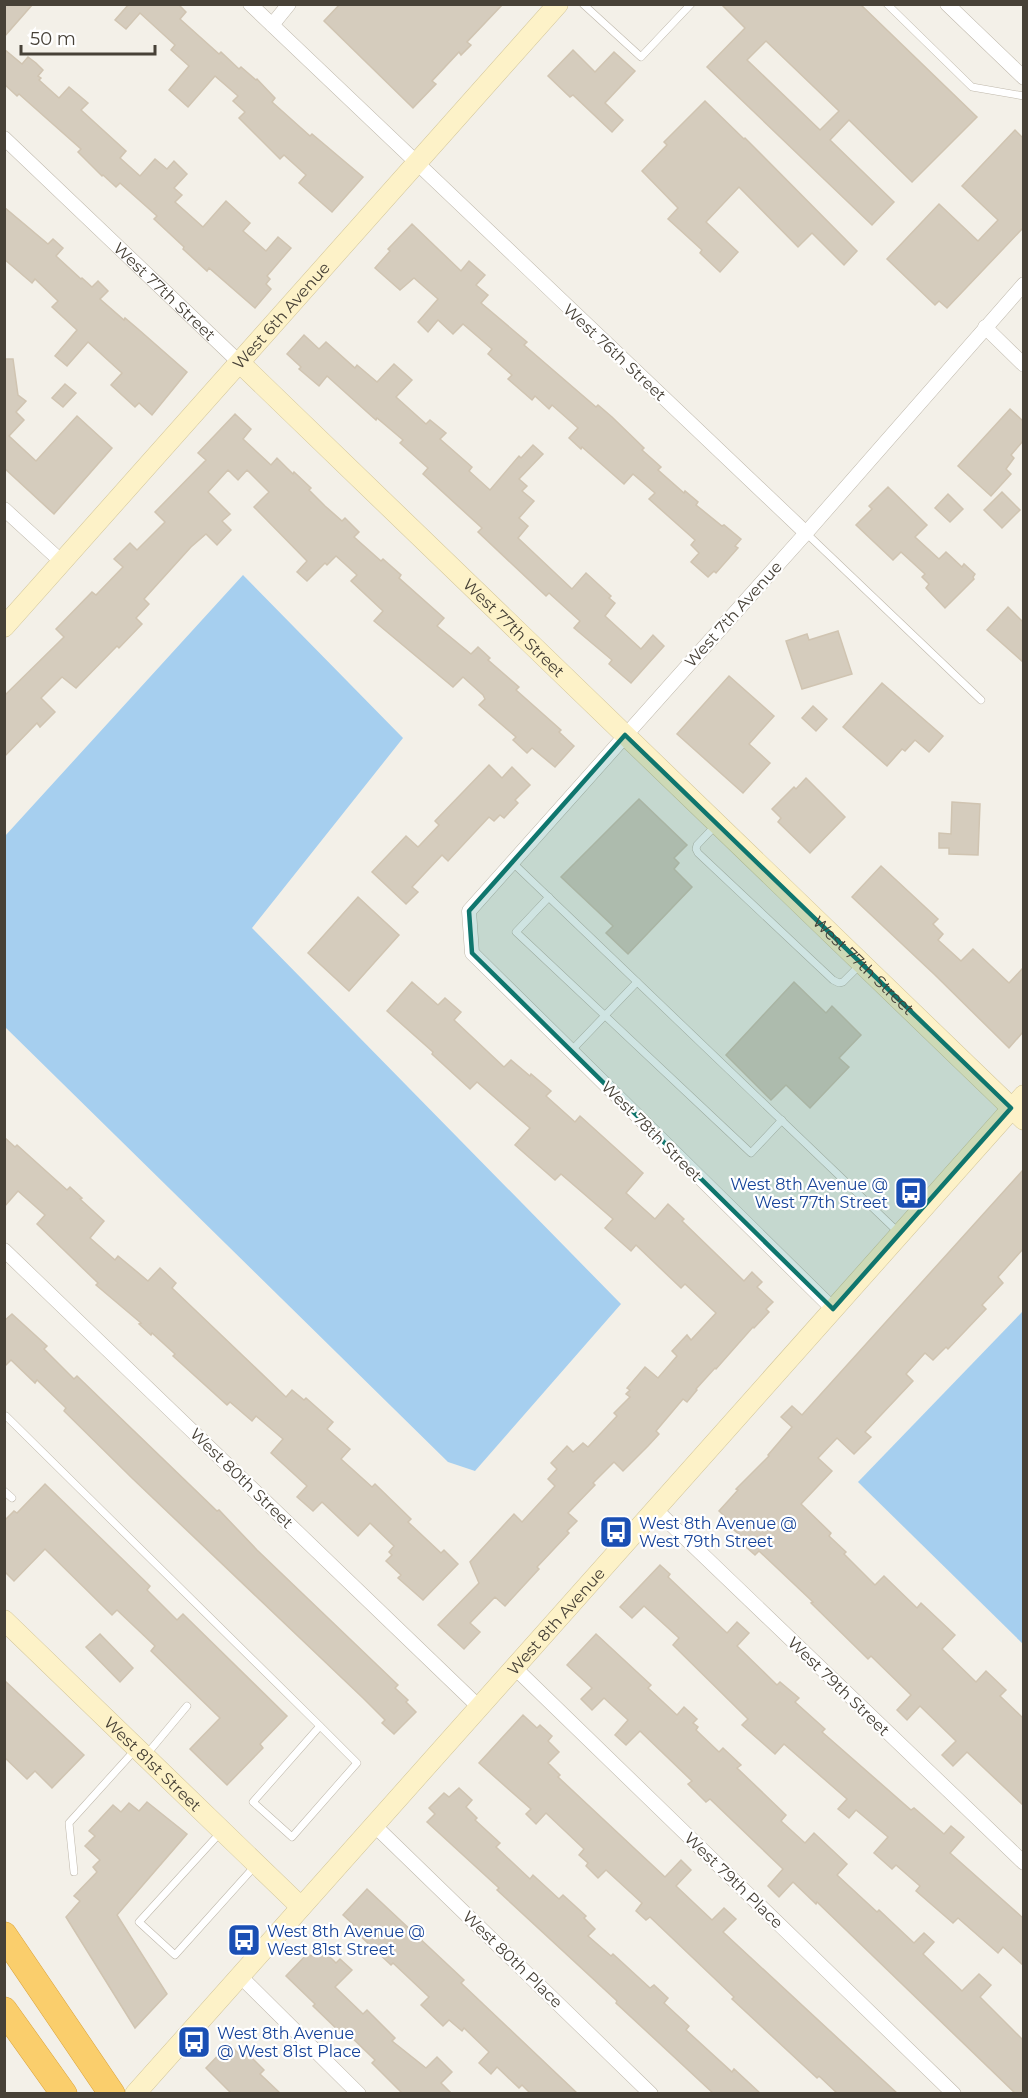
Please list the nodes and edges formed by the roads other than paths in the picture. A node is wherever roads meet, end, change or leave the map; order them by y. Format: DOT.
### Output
graph roads {
  1 [pos="250,4"];
  2 [pos="289,4"];
  3 [pos="558,4"];
  4 [pos="583,4"];
  5 [pos="691,4"];
  6 [pos="887,4"];
  7 [pos="947,4"];
  8 [pos="272,25"];
  9 [pos="1023,78"];
  10 [pos="1023,96"];
  11 [pos="4,138"];
  12 [pos="417,164"];
  13 [pos="1023,284"];
  14 [pos="985,327"];
  15 [pos="240,363"];
  16 [pos="1023,365"];
  17 [pos="4,509"];
  18 [pos="806,533"];
  19 [pos="63,563"];
  20 [pos="4,627"];
  21 [pos="981,699"];
  22 [pos="625,735"];
  23 [pos="718,824"];
  24 [pos="512,862"];
  25 [pos="549,897"];
  26 [pos="472,953"];
  27 [pos="862,963"];
  28 [pos="637,982"];
  29 [pos="605,1016"];
  30 [pos="571,1051"];
  31 [pos="1019,1108"];
  32 [pos="782,1120"];
  33 [pos="900,1233"];
  34 [pos="4,1250"];
  35 [pos="833,1309"];
  36 [pos="5,1416"];
  37 [pos="4,1491"];
  38 [pos="12,1498"];
  39 [pos="655,1509"];
  40 [pos="4,1620"];
  41 [pos="514,1667"];
  42 [pos="187,1706"];
  43 [pos="479,1707"];
  44 [pos="320,1725"];
  45 [pos="141,1752"];
  46 [pos="374,1825"];
  47 [pos="222,1830"];
  48 [pos="1023,1863"];
  49 [pos="257,1865"];
  50 [pos="74,1872"];
  51 [pos="301,1907"];
  52 [pos="4,1935"];
  53 [pos="240,1976"];
  54 [pos="4,2010"];
  55 [pos="107,2085"];
  56 [pos="64,2094"];
  57 [pos="135,2094"];
  58 [pos="359,2094"];
  59 [pos="651,2094"];
  60 [pos="954,2094"];
  1 -- 8 [label="street, West 76th Street"];
  2 -- 8 [label="street"];
  3 -- 12 [label="street, West 6th Avenue"];
  4 -- 5 [label="lane"];
  6 -- 10 [label="lane"];
  7 -- 9 [label="street"];
  8 -- 12 [label="street, West 76th Street"];
  11 -- 15 [label="street, West 77th Street"];
  12 -- 15 [label="street, West 6th Avenue"];
  12 -- 18 [label="street, West 76th Street"];
  13 -- 14 [label="street, West 7th Avenue"];
  14 -- 16 [label="street"];
  14 -- 18 [label="street, West 7th Avenue"];
  15 -- 19 [label="street, West 6th Avenue"];
  15 -- 22 [label="street, West 77th Street"];
  17 -- 19 [label="street"];
  18 -- 21 [label="lane, West 76th Street"];
  18 -- 22 [label="street, West 7th Avenue"];
  19 -- 20 [label="street, West 6th Avenue"];
  22 -- 23 [label="street, West 77th Street"];
  22 -- 24 [label="street, West 7th Avenue"];
  23 -- 27 [label="street, West 77th Street"];
  23 -- 27 [label="lane"];
  24 -- 25 [label="lane"];
  24 -- 26 [label="street, West 7th Avenue"];
  25 -- 28 [label="lane"];
  25 -- 29 [label="lane"];
  26 -- 30 [label="street, West 78th Street"];
  27 -- 31 [label="street, West 77th Street"];
  28 -- 29 [label="lane"];
  28 -- 32 [label="lane"];
  29 -- 30 [label="lane"];
  29 -- 32 [label="lane"];
  30 -- 35 [label="street, West 78th Street"];
  31 -- 33 [label="street, West 8th Avenue"];
  32 -- 33 [label="lane"];
  33 -- 35 [label="street, West 8th Avenue"];
  34 -- 43 [label="street, West 80th Street"];
  35 -- 39 [label="street, West 8th Avenue"];
  36 -- 44 [label="lane"];
  37 -- 38 [label="lane"];
  39 -- 41 [label="street, West 8th Avenue"];
  39 -- 48 [label="street, West 79th Street"];
  40 -- 45 [label="street, West 81st Street"];
  41 -- 43 [label="street, West 8th Avenue"];
  41 -- 60 [label="street, West 79th Place"];
  42 -- 45 [label="lane"];
  43 -- 46 [label="street, West 8th Avenue"];
  44 -- 44 [label="lane"];
  45 -- 47 [label="street, West 81st Street"];
  45 -- 50 [label="lane"];
  46 -- 51 [label="street, West 8th Avenue"];
  46 -- 59 [label="street, West 80th Place"];
  47 -- 49 [label="street, West 81st Street"];
  47 -- 49 [label="lane"];
  49 -- 51 [label="street, West 81st Street"];
  51 -- 53 [label="street, West 8th Avenue"];
  52 -- 55 [label="highway"];
  53 -- 57 [label="street, West 8th Avenue"];
  53 -- 58 [label="street"];
  54 -- 56 [label="highway"];
}
